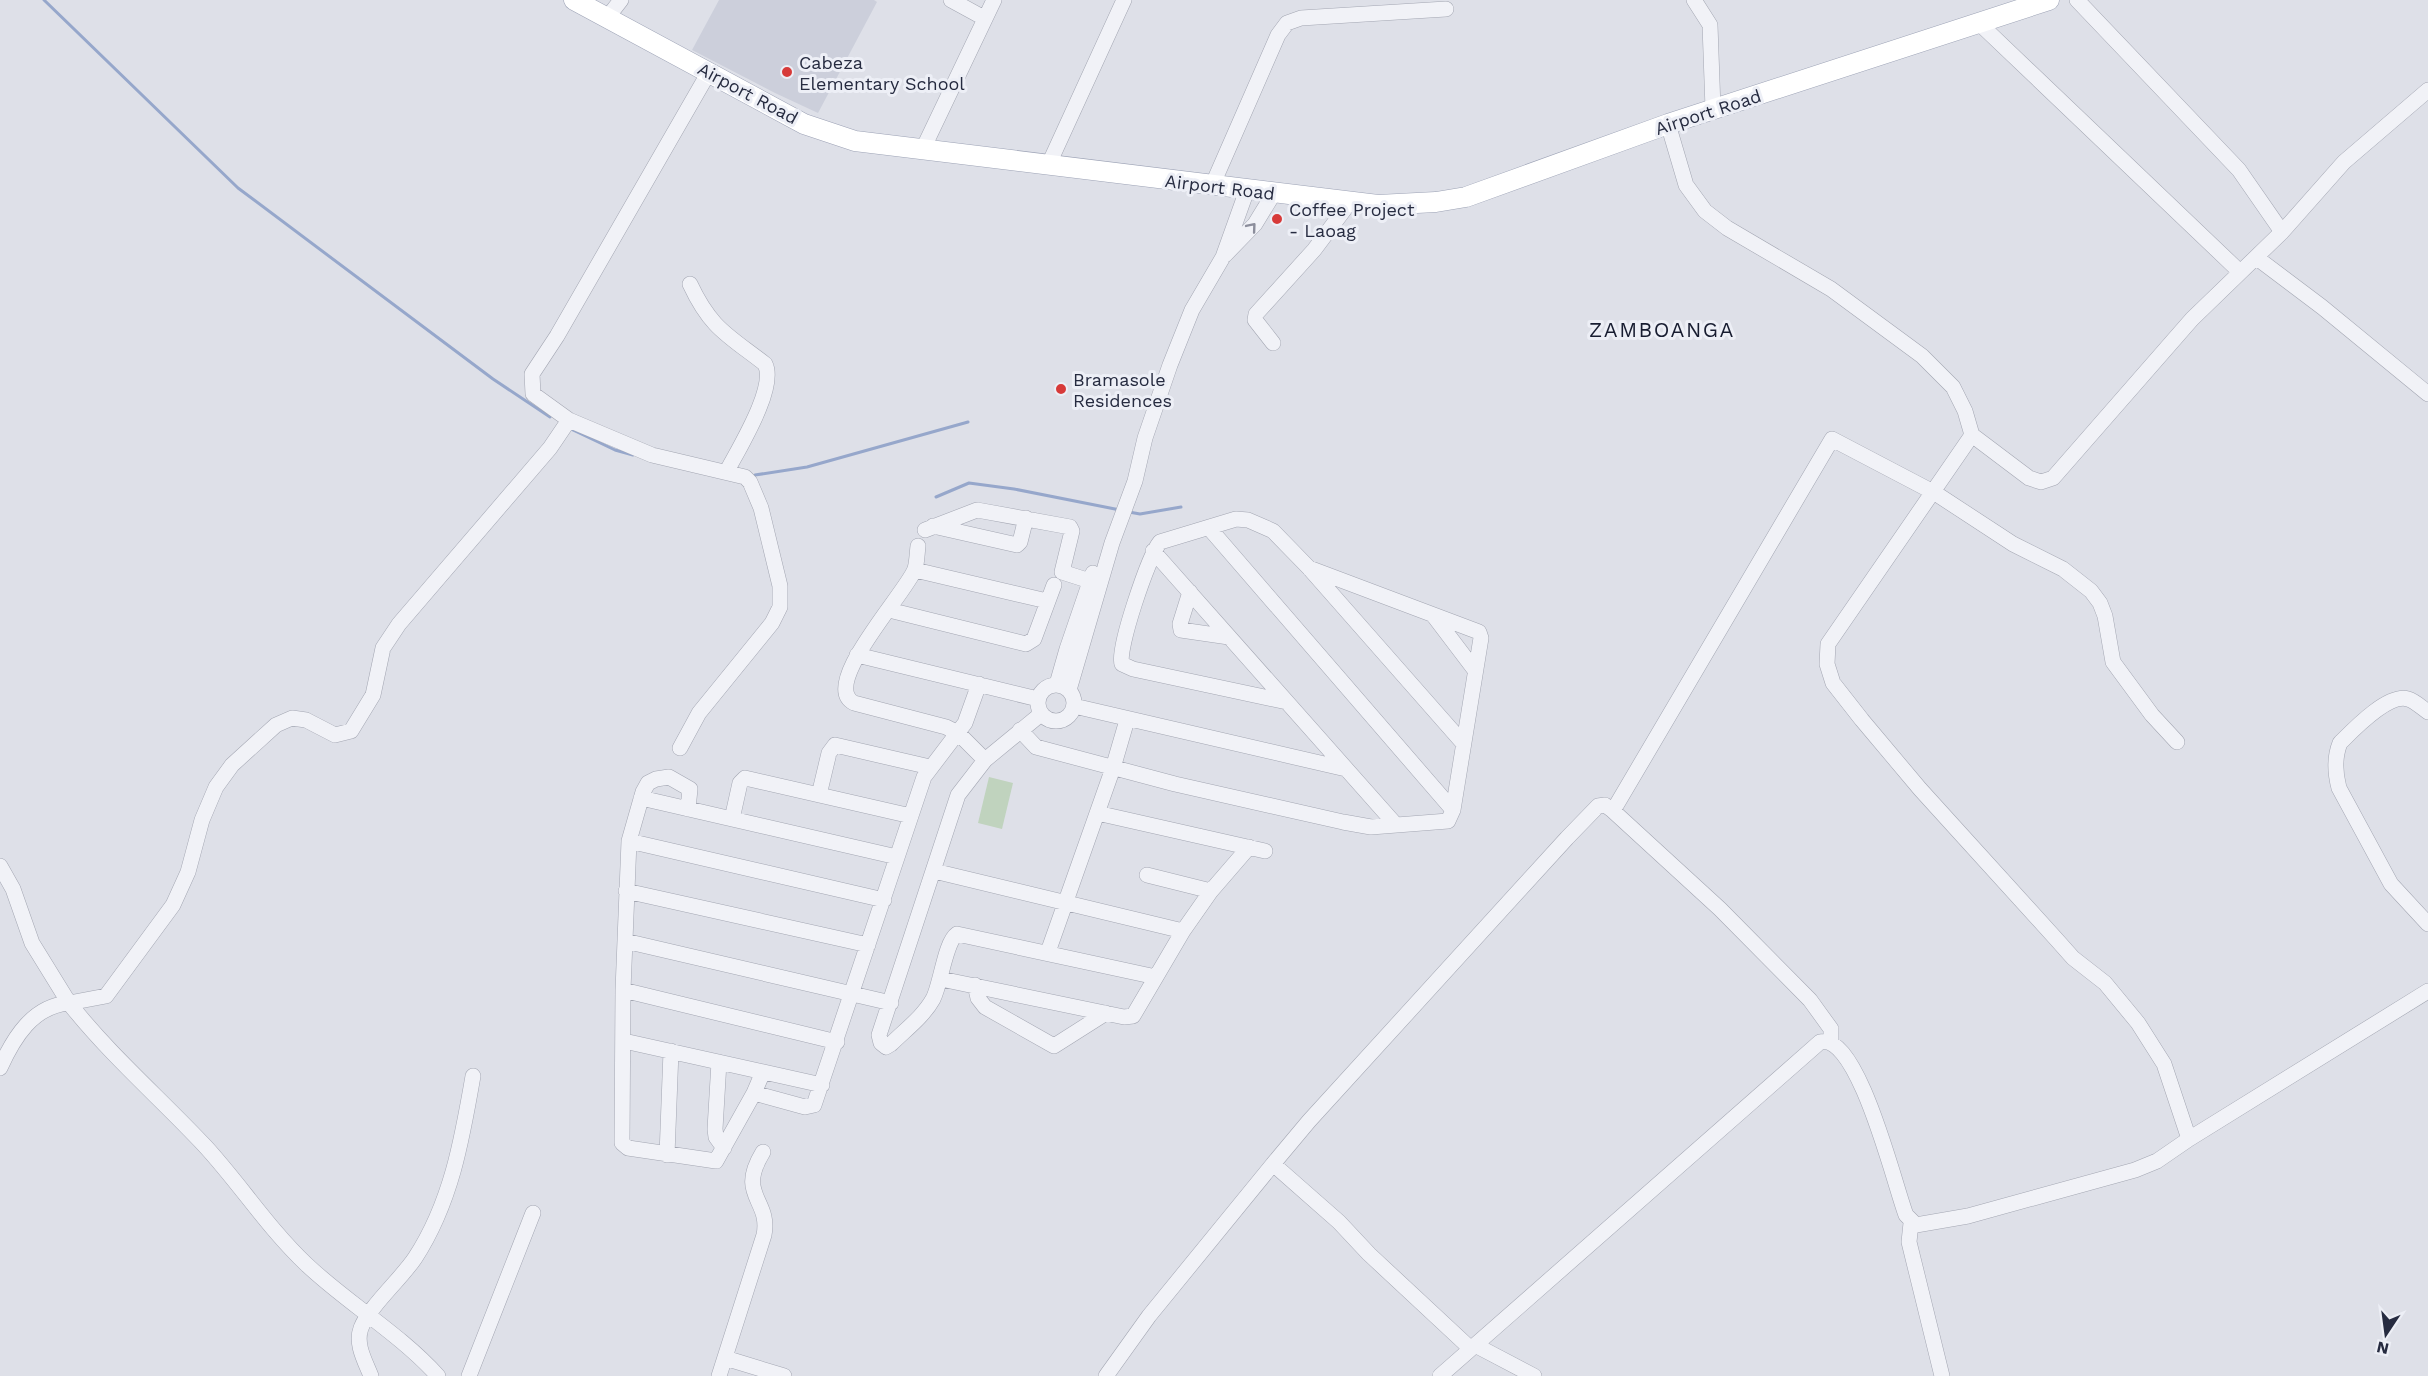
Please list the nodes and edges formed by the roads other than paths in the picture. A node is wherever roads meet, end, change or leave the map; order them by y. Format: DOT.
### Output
graph roads {
  1 [pos="574,0"];
  2 [pos="621,0"];
  3 [pos="951,0"];
  4 [pos="994,0"];
  5 [pos="1124,0"];
  6 [pos="1694,0"];
  7 [pos="2049,0"];
  8 [pos="2077,0"];
  9 [pos="1446,9"];
  10 [pos="607,18"];
  11 [pos="984,18"];
  12 [pos="1980,24"];
  13 [pos="709,72"];
  14 [pos="2428,90"];
  15 [pos="1713,109"];
  16 [pos="1668,124"];
  17 [pos="922,151"];
  18 [pos="1048,166"];
  19 [pos="1212,186"];
  20 [pos="1247,190"];
  21 [pos="1274,193"];
  22 [pos="1350,202"];
  23 [pos="2282,232"];
  24 [pos="1223,257"];
  25 [pos="2257,258"];
  26 [pos="2240,272"];
  27 [pos="690,284"];
  28 [pos="1273,343"];
  29 [pos="2428,394"];
  30 [pos="569,420"];
  31 [pos="1969,441"];
  32 [pos="727,471"];
  33 [pos="1935,493"];
  34 [pos="1026,518"];
  35 [pos="1210,529"];
  36 [pos="1112,543"];
  37 [pos="918,546"];
  38 [pos="1153,551"];
  39 [pos="1309,568"];
  40 [pos="915,570"];
  41 [pos="1090,581"];
  42 [pos="1054,585"];
  43 [pos="1190,592"];
  44 [pos="1047,601"];
  45 [pos="889,610"];
  46 [pos="1433,615"];
  47 [pos="1078,633"];
  48 [pos="1229,637"];
  49 [pos="857,655"];
  50 [pos="1474,669"];
  51 [pos="979,684"];
  52 [pos="1063,687"];
  53 [pos="1287,702"];
  54 [pos="1039,706"];
  55 [pos="1074,706"];
  56 [pos="2428,712"];
  57 [pos="1127,720"];
  58 [pos="1020,730"];
  59 [pos="958,733"];
  60 [pos="2177,742"];
  61 [pos="1463,743"];
  62 [pos="681,748"];
  63 [pos="985,760"];
  64 [pos="930,767"];
  65 [pos="1113,768"];
  66 [pos="1346,769"];
  67 [pos="819,795"];
  68 [pos="641,798"];
  69 [pos="688,809"];
  70 [pos="1454,810"];
  71 [pos="1612,810"];
  72 [pos="1097,813"];
  73 [pos="910,816"];
  74 [pos="732,819"];
  75 [pos="1396,825"];
  76 [pos="629,841"];
  77 [pos="1249,848"];
  78 [pos="1265,851"];
  79 [pos="897,857"];
  80 [pos="0,866"];
  81 [pos="934,871"];
  82 [pos="1147,875"];
  83 [pos="626,891"];
  84 [pos="1210,891"];
  85 [pos="884,900"];
  86 [pos="1065,903"];
  87 [pos="2428,924"];
  88 [pos="1183,931"];
  89 [pos="625,941"];
  90 [pos="868,945"];
  91 [pos="1048,952"];
  92 [pos="1156,977"];
  93 [pos="941,979"];
  94 [pos="975,985"];
  95 [pos="623,990"];
  96 [pos="2428,991"];
  97 [pos="853,994"];
  98 [pos="891,1002"];
  99 [pos="69,1004"];
  100 [pos="1106,1013"];
  101 [pos="624,1041"];
  102 [pos="837,1042"];
  103 [pos="1831,1042"];
  104 [pos="671,1051"];
  105 [pos="718,1062"];
  106 [pos="0,1068"];
  107 [pos="763,1072"];
  108 [pos="473,1076"];
  109 [pos="822,1085"];
  110 [pos="754,1093"];
  111 [pos="2189,1139"];
  112 [pos="724,1148"];
  113 [pos="763,1152"];
  114 [pos="667,1155"];
  115 [pos="1273,1164"];
  116 [pos="533,1213"];
  117 [pos="1911,1223"];
  118 [pos="368,1316"];
  119 [pos="1473,1347"];
  120 [pos="725,1358"];
  121 [pos="371,1376"];
  122 [pos="438,1376"];
  123 [pos="468,1376"];
  124 [pos="719,1376"];
  125 [pos="784,1376"];
  126 [pos="1106,1376"];
  127 [pos="1440,1376"];
  128 [pos="1534,1376"];
  129 [pos="1942,1376"];
  1 -- 10 [label="main road, Airport Road"];
  2 -- 10 [label="street"];
  3 -- 11 [label="street"];
  4 -- 11 [label="street"];
  5 -- 18 [label="street"];
  6 -- 15 [label="street"];
  7 -- 12 [label="main road, Airport Road"];
  8 -- 23 [label="street"];
  9 -- 19 [label="street"];
  10 -- 13 [label="main road, Airport Road"];
  11 -- 17 [label="street"];
  12 -- 15 [label="main road, Airport Road"];
  12 -- 26 [label="street"];
  13 -- 17 [label="main road, Airport Road"];
  13 -- 30 [label="street"];
  14 -- 23 [label="street"];
  15 -- 16 [label="main road, Airport Road"];
  16 -- 22 [label="main road, Airport Road"];
  16 -- 31 [label="street"];
  17 -- 18 [label="main road, Airport Road"];
  18 -- 19 [label="main road, Airport Road"];
  19 -- 20 [label="main road, Airport Road"];
  20 -- 21 [label="main road, Airport Road"];
  20 -- 24 [label="street"];
  21 -- 22 [label="main road, Airport Road"];
  24 -- 21 [label="street, one-way"];
  22 -- 28 [label="street"];
  23 -- 25 [label="street"];
  24 -- 36 [label="street"];
  25 -- 26 [label="street"];
  25 -- 29 [label="street"];
  26 -- 31 [label="street"];
  27 -- 32 [label="street"];
  30 -- 32 [label="street"];
  30 -- 99 [label="street"];
  31 -- 33 [label="street"];
  32 -- 62 [label="street"];
  33 -- 60 [label="street"];
  33 -- 71 [label="street"];
  33 -- 111 [label="street"];
  34 -- 34 [label="street"];
  34 -- 41 [label="street"];
  35 -- 38 [label="street"];
  35 -- 39 [label="street"];
  35 -- 70 [label="street"];
  36 -- 41 [label="street"];
  36 -- 47 [label="street"];
  37 -- 40 [label="street"];
  38 -- 43 [label="street"];
  38 -- 53 [label="street"];
  39 -- 46 [label="street"];
  39 -- 61 [label="street"];
  40 -- 44 [label="street"];
  40 -- 45 [label="street"];
  41 -- 47 [label="street"];
  42 -- 44 [label="street"];
  43 -- 48 [label="street"];
  43 -- 48 [label="street"];
  44 -- 45 [label="street"];
  45 -- 49 [label="street"];
  46 -- 50 [label="street"];
  46 -- 50 [label="street"];
  47 -- 52 [label="street"];
  48 -- 53 [label="street"];
  49 -- 51 [label="street"];
  49 -- 59 [label="street"];
  50 -- 61 [label="street"];
  51 -- 54 [label="street"];
  51 -- 59 [label="street"];
  52 -- 54 [label="street"];
  52 -- 55 [label="street"];
  53 -- 66 [label="street"];
  54 -- 55 [label="street"];
  54 -- 58 [label="street"];
  55 -- 57 [label="street"];
  56 -- 87 [label="street"];
  57 -- 65 [label="street"];
  57 -- 66 [label="street"];
  58 -- 63 [label="street"];
  58 -- 65 [label="street"];
  59 -- 63 [label="street"];
  59 -- 64 [label="street"];
  61 -- 70 [label="street"];
  63 -- 81 [label="street"];
  64 -- 67 [label="street"];
  64 -- 73 [label="street"];
  65 -- 72 [label="street"];
  65 -- 75 [label="street"];
  66 -- 75 [label="street"];
  67 -- 73 [label="street"];
  67 -- 74 [label="street"];
  68 -- 69 [label="street"];
  68 -- 69 [label="street"];
  68 -- 76 [label="street"];
  69 -- 74 [label="street"];
  70 -- 75 [label="street"];
  71 -- 103 [label="street"];
  71 -- 115 [label="street"];
  72 -- 77 [label="street"];
  72 -- 86 [label="street"];
  73 -- 79 [label="street"];
  74 -- 79 [label="street"];
  76 -- 83 [label="street"];
  76 -- 85 [label="street"];
  77 -- 78 [label="street"];
  77 -- 84 [label="street"];
  79 -- 85 [label="street"];
  80 -- 99 [label="street"];
  81 -- 86 [label="street"];
  81 -- 98 [label="street"];
  82 -- 84 [label="street"];
  83 -- 89 [label="street"];
  83 -- 90 [label="street"];
  84 -- 88 [label="street"];
  85 -- 90 [label="street"];
  86 -- 88 [label="street"];
  86 -- 91 [label="street"];
  88 -- 92 [label="street"];
  89 -- 95 [label="street"];
  89 -- 97 [label="street"];
  90 -- 97 [label="street"];
  91 -- 92 [label="street"];
  91 -- 93 [label="street"];
  92 -- 100 [label="street"];
  93 -- 94 [label="street"];
  93 -- 98 [label="street"];
  94 -- 100 [label="street"];
  94 -- 100 [label="street"];
  95 -- 101 [label="street"];
  95 -- 102 [label="street"];
  96 -- 111 [label="street"];
  97 -- 98 [label="street"];
  97 -- 102 [label="street"];
  99 -- 106 [label="street"];
  99 -- 118 [label="street"];
  101 -- 104 [label="street"];
  101 -- 114 [label="street"];
  102 -- 109 [label="street"];
  103 -- 117 [label="street"];
  103 -- 119 [label="street"];
  104 -- 105 [label="street"];
  104 -- 114 [label="street"];
  105 -- 107 [label="street"];
  105 -- 112 [label="street"];
  107 -- 109 [label="street"];
  107 -- 110 [label="street"];
  108 -- 118 [label="street"];
  109 -- 110 [label="street"];
  110 -- 112 [label="street"];
  111 -- 117 [label="street"];
  112 -- 114 [label="street"];
  113 -- 120 [label="street"];
  115 -- 119 [label="street"];
  115 -- 126 [label="street"];
  116 -- 123 [label="street"];
  117 -- 129 [label="street"];
  118 -- 121 [label="street"];
  118 -- 122 [label="street"];
  119 -- 127 [label="street"];
  119 -- 128 [label="street"];
  120 -- 124 [label="street"];
  120 -- 125 [label="street"];
}
